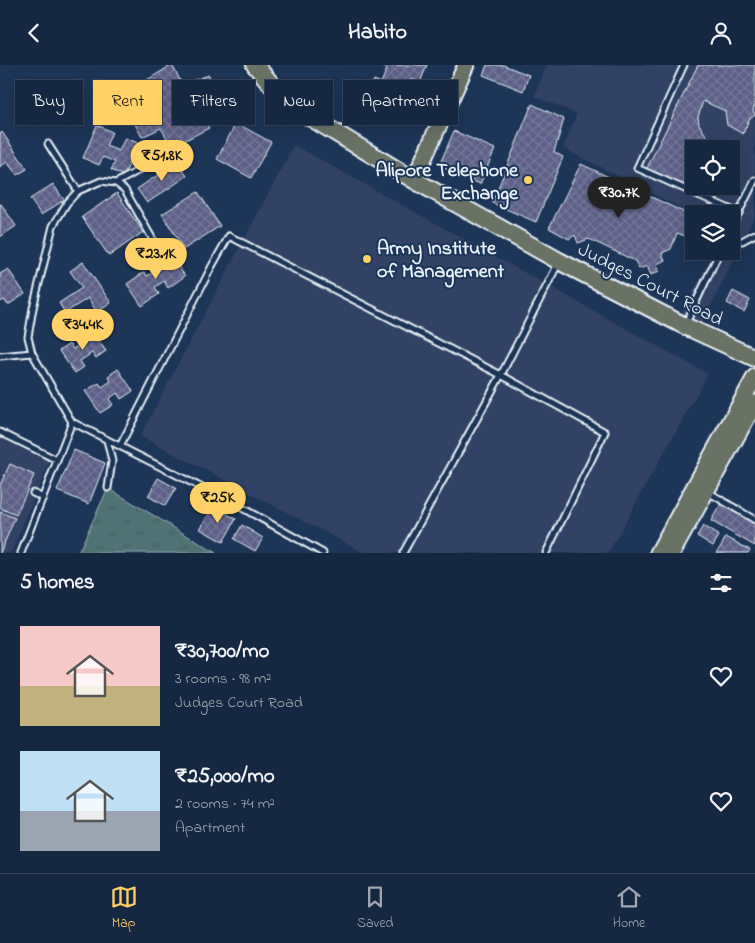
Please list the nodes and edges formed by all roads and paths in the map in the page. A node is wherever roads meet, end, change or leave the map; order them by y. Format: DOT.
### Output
graph roads {
  1 [pos="255,65"];
  2 [pos="466,65"];
  3 [pos="684,65"];
  4 [pos="48,144"];
  5 [pos="164,155"];
  6 [pos="414,180"];
  7 [pos="755,180"];
  8 [pos="116,183"];
  9 [pos="78,191"];
  10 [pos="721,205"];
  11 [pos="740,211"];
  12 [pos="755,234"];
  13 [pos="742,241"];
  14 [pos="135,259"];
  15 [pos="716,260"];
  16 [pos="560,261"];
  17 [pos="685,326"];
  18 [pos="32,353"];
  19 [pos="0,356"];
  20 [pos="755,358"];
  21 [pos="501,375"];
  22 [pos="755,377"];
  23 [pos="755,403"];
  24 [pos="72,422"];
  25 [pos="0,432"];
  26 [pos="107,440"];
  27 [pos="120,446"];
  28 [pos="57,460"];
  29 [pos="108,488"];
  30 [pos="705,491"];
  31 [pos="32,493"];
  32 [pos="43,498"];
  33 [pos="755,520"];
  34 [pos="21,553"];
  35 [pos="323,553"];
  36 [pos="403,553"];
  37 [pos="546,553"];
  38 [pos="658,553"];
  39 [pos="672,553"];
  1 -- 6 [label="highway, Judges Court Road"];
  2 -- 6 [label="main road"];
  3 -- 10 [label="lane"];
  4 -- 9 [label="lane"];
  5 -- 8 [label="lane"];
  6 -- 16 [label="highway, Judges Court Road"];
  7 -- 11 [label="lane"];
  8 -- 9 [label="lane"];
  8 -- 14 [label="lane"];
  9 -- 18 [label="lane"];
  12 -- 13 [label="lane"];
  15 -- 17 [label="lane"];
  16 -- 17 [label="highway, Judges Court Road"];
  16 -- 21 [label="lane"];
  17 -- 20 [label="highway, Judges Court Road"];
  18 -- 19 [label="lane"];
  18 -- 24 [label="lane"];
  21 -- 27 [label="lane"];
  21 -- 36 [label="lane"];
  21 -- 37 [label="lane"];
  22 -- 38 [label="main road"];
  23 -- 30 [label="main road"];
  24 -- 26 [label="lane"];
  24 -- 28 [label="lane"];
  25 -- 28 [label="lane"];
  26 -- 27 [label="lane"];
  26 -- 29 [label="lane"];
  27 -- 35 [label="lane"];
  28 -- 32 [label="lane"];
  30 -- 33 [label="lane"];
  30 -- 39 [label="main road"];
  31 -- 32 [label="lane"];
  32 -- 34 [label="lane"];
}
